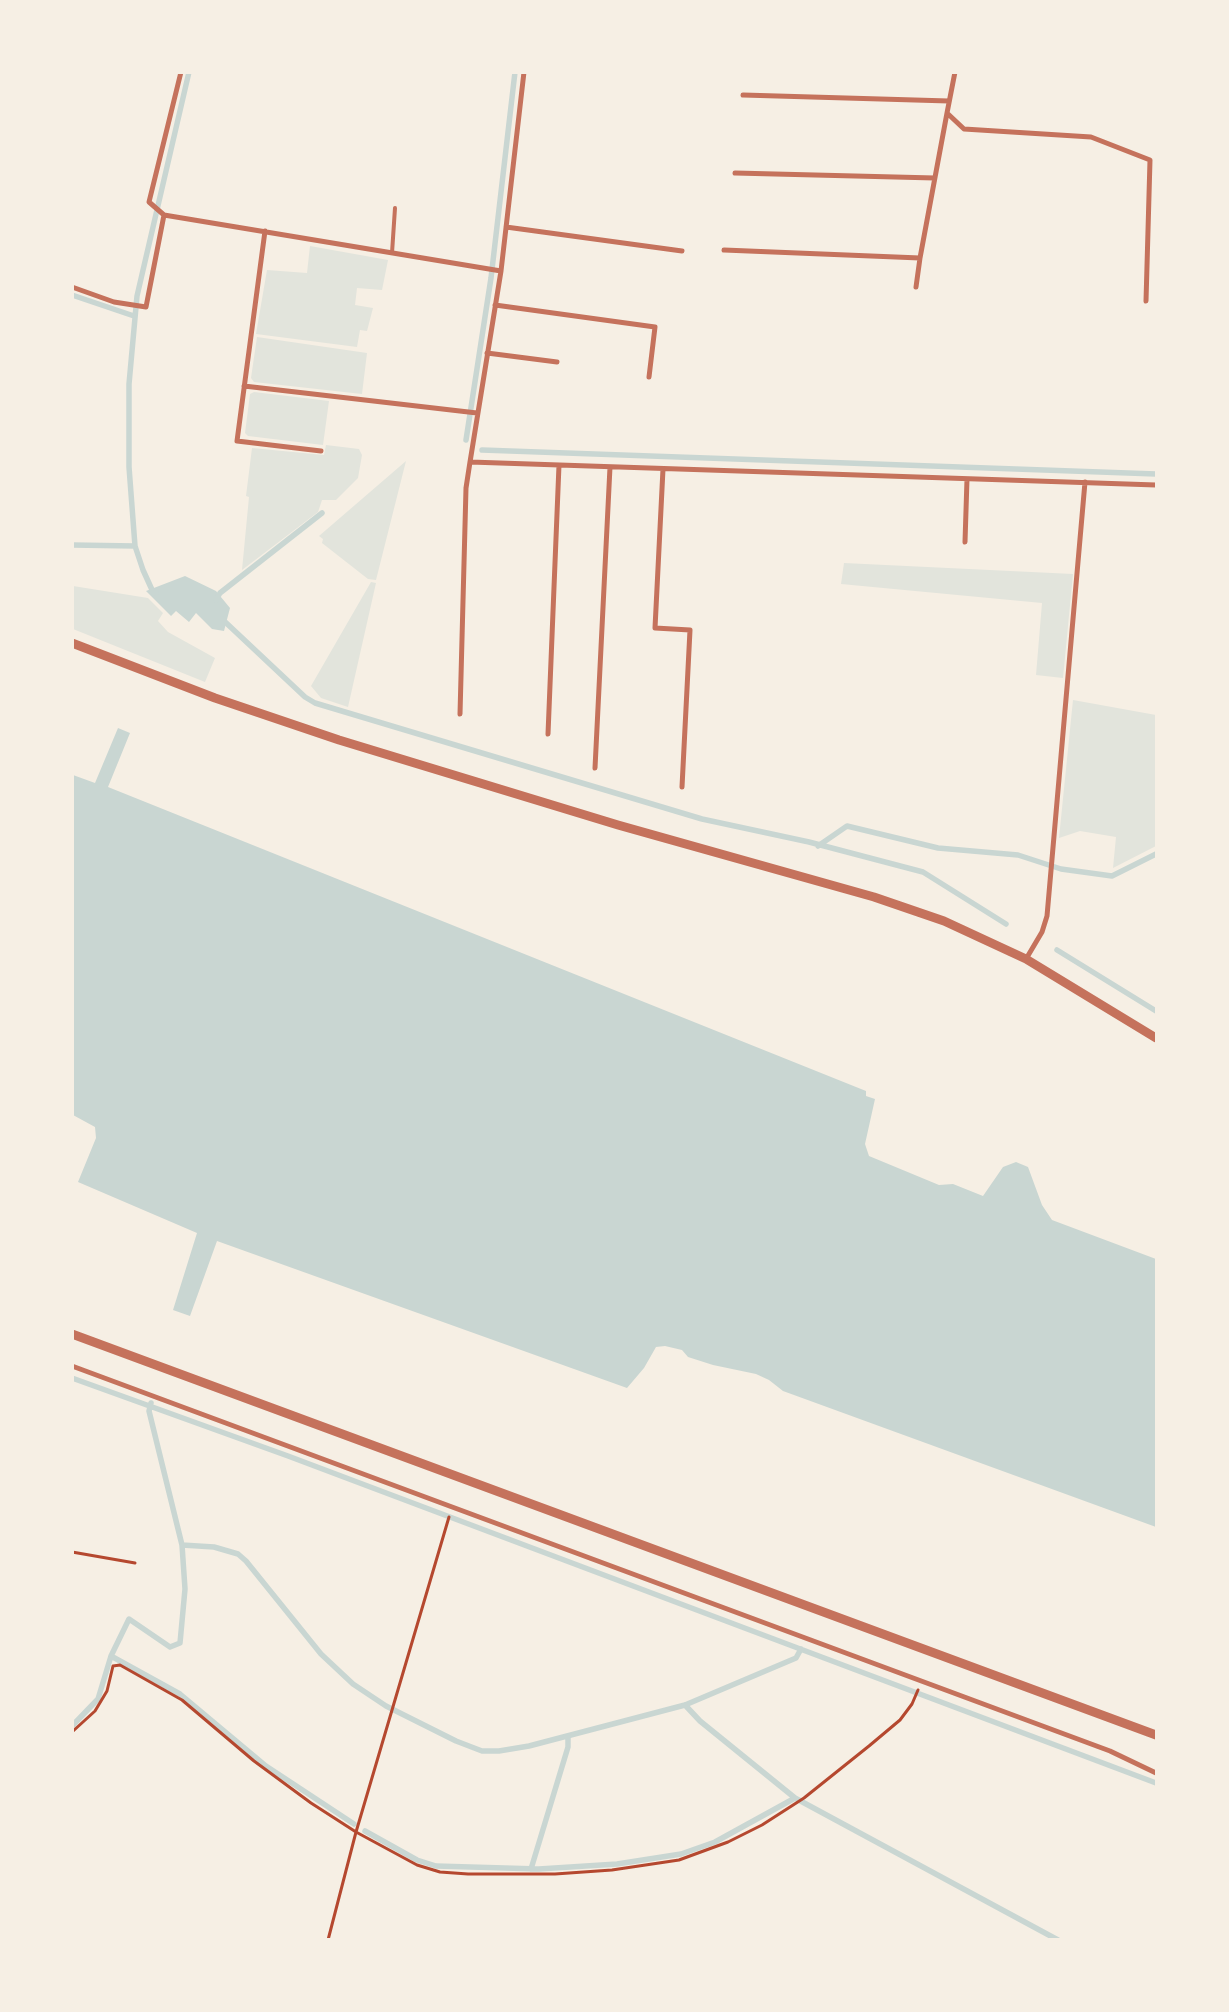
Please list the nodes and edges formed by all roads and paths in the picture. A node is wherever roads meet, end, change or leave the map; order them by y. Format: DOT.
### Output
graph roads {
  1 [pos="181,72"];
  2 [pos="524,72"];
  3 [pos="955,72"];
  4 [pos="743,95"];
  5 [pos="949,101"];
  6 [pos="947,113"];
  7 [pos="735,173"];
  8 [pos="935,178"];
  9 [pos="395,208"];
  10 [pos="164,215"];
  11 [pos="506,227"];
  12 [pos="265,231"];
  13 [pos="724,250"];
  14 [pos="682,251"];
  15 [pos="392,252"];
  16 [pos="920,258"];
  17 [pos="495,270"];
  18 [pos="72,287"];
  19 [pos="916,287"];
  20 [pos="1146,301"];
  21 [pos="495,305"];
  22 [pos="487,354"];
  23 [pos="557,362"];
  24 [pos="649,376"];
  25 [pos="244,386"];
  26 [pos="475,413"];
  27 [pos="321,450"];
  28 [pos="470,462"];
  29 [pos="559,465"];
  30 [pos="610,467"];
  31 [pos="663,469"];
  32 [pos="967,478"];
  33 [pos="1086,482"];
  34 [pos="1156,485"];
  35 [pos="965,542"];
  36 [pos="72,643"];
  37 [pos="460,714"];
  38 [pos="548,734"];
  39 [pos="595,768"];
  40 [pos="682,787"];
  41 [pos="1026,959"];
  42 [pos="1156,1038"];
  43 [pos="72,1334"];
  44 [pos="72,1366"];
  45 [pos="447,1523"];
  46 [pos="72,1552"];
  47 [pos="135,1563"];
  48 [pos="915,1696"];
  49 [pos="72,1732"];
  50 [pos="1156,1735"];
  51 [pos="1156,1773"];
  52 [pos="356,1832"];
  53 [pos="328,1940"];
  1 -- 10 [label="street"];
  2 -- 11 [label="street"];
  3 -- 5 [label="street"];
  4 -- 5 [label="street"];
  5 -- 6 [label="street"];
  6 -- 8 [label="street"];
  6 -- 20 [label="street"];
  7 -- 8 [label="street"];
  8 -- 16 [label="street"];
  9 -- 15 [label="lane"];
  10 -- 12 [label="street"];
  10 -- 18 [label="street"];
  11 -- 14 [label="street"];
  11 -- 17 [label="street"];
  12 -- 15 [label="street"];
  12 -- 25 [label="street"];
  13 -- 16 [label="street"];
  15 -- 17 [label="street"];
  16 -- 19 [label="street"];
  17 -- 21 [label="street"];
  21 -- 22 [label="street"];
  21 -- 24 [label="street"];
  22 -- 23 [label="street"];
  22 -- 26 [label="street"];
  25 -- 26 [label="street"];
  25 -- 27 [label="street"];
  26 -- 28 [label="street"];
  28 -- 29 [label="street"];
  28 -- 37 [label="street"];
  29 -- 30 [label="street"];
  29 -- 38 [label="street"];
  30 -- 31 [label="street"];
  30 -- 39 [label="street"];
  31 -- 32 [label="street"];
  31 -- 40 [label="street"];
  32 -- 33 [label="street"];
  32 -- 35 [label="street"];
  33 -- 34 [label="street"];
  33 -- 41 [label="street"];
  36 -- 41 [label="street"];
  41 -- 42 [label="street"];
  43 -- 50 [label="street"];
  44 -- 51 [label="street"];
  45 -- 52 [label="path"];
  46 -- 47 [label="path"];
  48 -- 52 [label="path"];
  49 -- 52 [label="path"];
  52 -- 53 [label="path"];
}
